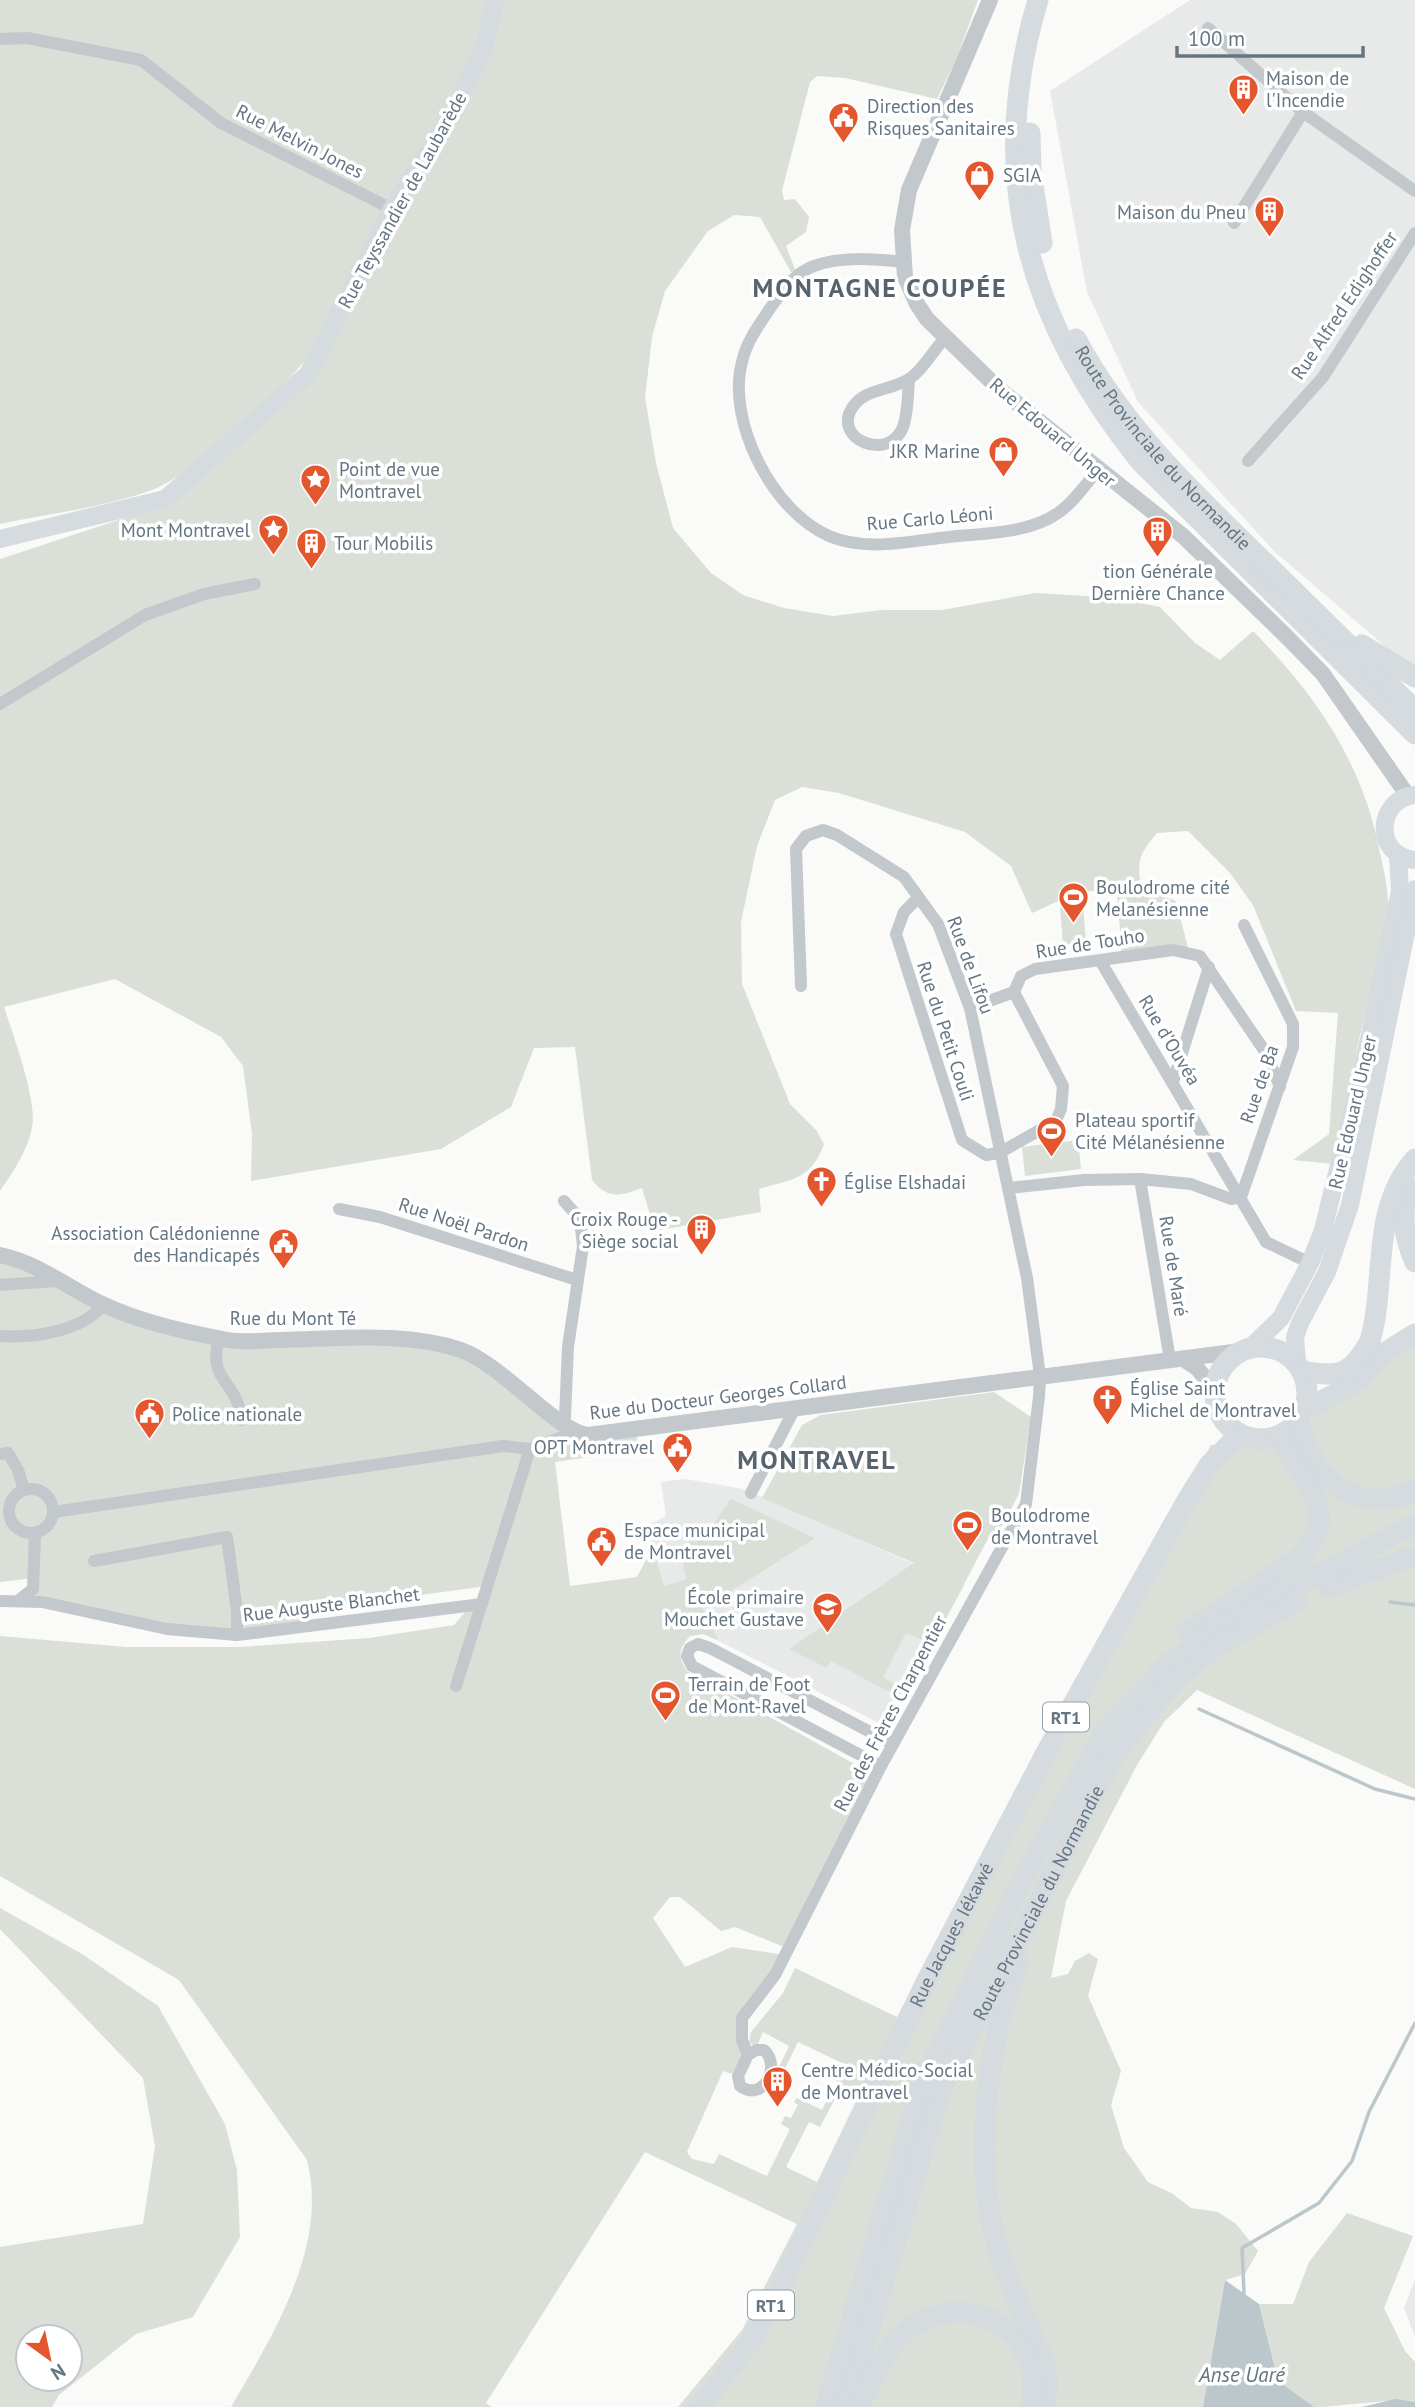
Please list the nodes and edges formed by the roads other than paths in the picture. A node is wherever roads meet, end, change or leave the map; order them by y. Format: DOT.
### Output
graph roads {
  1 [pos="495,0"];
  2 [pos="990,0"];
  3 [pos="1038,0"];
  4 [pos="1052,0"];
  5 [pos="1208,29"];
  6 [pos="0,39"];
  7 [pos="1303,112"];
  8 [pos="1415,191"];
  9 [pos="392,209"];
  10 [pos="1234,223"];
  11 [pos="1415,233"];
  12 [pos="903,262"];
  13 [pos="944,339"];
  14 [pos="909,379"];
  15 [pos="1248,461"];
  16 [pos="1097,471"];
  17 [pos="0,539"];
  18 [pos="255,584"];
  19 [pos="1315,611"];
  20 [pos="1415,677"];
  21 [pos="0,704"];
  22 [pos="1415,710"];
  23 [pos="1415,734"];
  24 [pos="1411,796"];
  25 [pos="1406,857"];
  26 [pos="1415,889"];
  27 [pos="918,898"];
  28 [pos="1244,925"];
  29 [pos="1101,962"];
  30 [pos="1209,967"];
  31 [pos="801,986"];
  32 [pos="1014,992"];
  33 [pos="970,1007"];
  34 [pos="1172,1083"];
  35 [pos="1280,1087"];
  36 [pos="999,1153"];
  37 [pos="1415,1160"];
  38 [pos="1415,1178"];
  39 [pos="1140,1179"];
  40 [pos="1009,1188"];
  41 [pos="1241,1197"];
  42 [pos="564,1201"];
  43 [pos="339,1209"];
  44 [pos="1415,1218"];
  45 [pos="1415,1225"];
  46 [pos="0,1255"];
  47 [pos="1415,1262"];
  48 [pos="1311,1263"];
  49 [pos="577,1280"];
  50 [pos="57,1281"];
  51 [pos="0,1285"];
  52 [pos="103,1305"];
  53 [pos="1415,1334"];
  54 [pos="0,1336"];
  55 [pos="219,1338"];
  56 [pos="1245,1350"];
  57 [pos="1177,1360"];
  58 [pos="1299,1368"];
  59 [pos="1040,1377"];
  60 [pos="1215,1390"];
  61 [pos="794,1410"];
  62 [pos="1220,1415"];
  63 [pos="1300,1415"];
  64 [pos="242,1420"];
  65 [pos="560,1422"];
  66 [pos="575,1432"];
  67 [pos="1240,1434"];
  68 [pos="1279,1435"];
  69 [pos="530,1449"];
  70 [pos="0,1454"];
  71 [pos="1209,1465"];
  72 [pos="24,1490"];
  73 [pos="1415,1490"];
  74 [pos="751,1493"];
  75 [pos="1415,1510"];
  76 [pos="54,1512"];
  77 [pos="1415,1524"];
  78 [pos="35,1533"];
  79 [pos="1415,1541"];
  80 [pos="1415,1556"];
  81 [pos="94,1561"];
  82 [pos="1327,1587"];
  83 [pos="1281,1594"];
  84 [pos="19,1600"];
  85 [pos="0,1601"];
  86 [pos="482,1604"];
  87 [pos="237,1635"];
  88 [pos="456,1686"];
  89 [pos="1133,1698"];
  90 [pos="893,1744"];
  91 [pos="881,1766"];
  92 [pos="1054,1869"];
  93 [pos="748,2055"];
  94 [pos="699,2407"];
  95 [pos="826,2407"];
  96 [pos="846,2407"];
  97 [pos="859,2407"];
  98 [pos="1032,2407"];
  99 [pos="1044,2407"];
  1 -- 9 [label="main road, Rue Teyssandier de Laubarède"];
  2 -- 12 [label="street, Rue Edouard Unger"];
  3 -- 23 [label="main road, Route Provinciale du Normandie"];
  4 -- 19 [label="main road, Route Provinciale du Normandie"];
  5 -- 7 [label="street"];
  6 -- 9 [label="street, Rue Melvin Jones"];
  7 -- 8 [label="street"];
  7 -- 10 [label="street"];
  9 -- 17 [label="main road, Rue Teyssandier de Laubarède"];
  11 -- 15 [label="street, Rue Alfred Edighoffer"];
  12 -- 13 [label="street, Rue Edouard Unger"];
  12 -- 16 [label="street, Rue Carlo Léoni"];
  13 -- 14 [label="street"];
  13 -- 16 [label="street, Rue Edouard Unger"];
  14 -- 14 [label="street"];
  16 -- 24 [label="street, Rue Edouard Unger"];
  18 -- 21 [label="street"];
  19 -- 20 [label="main road"];
  19 -- 22 [label="main road, Route Provinciale du Normandie"];
  24 -- 25 [label="main road, Rue Edouard Unger"];
  25 -- 48 [label="main road, Rue Edouard Unger"];
  26 -- 58 [label="main road, Rue Edouard Unger"];
  27 -- 31 [label="street, Rue de Lifou"];
  27 -- 33 [label="street, Rue de Lifou"];
  27 -- 36 [label="street, Rue du Petit Couli"];
  28 -- 35 [label="street, Rue de Ba"];
  29 -- 30 [label="street, Rue de Touho"];
  29 -- 32 [label="street, Rue de Touho"];
  29 -- 34 [label="street, Rue d'Ouvéa"];
  30 -- 34 [label="street"];
  30 -- 35 [label="street, Rue de Touho"];
  32 -- 33 [label="street, Rue de Touho"];
  32 -- 36 [label="street"];
  33 -- 36 [label="street, Rue de Lifou"];
  34 -- 41 [label="street, Rue d'Ouvéa"];
  35 -- 41 [label="street, Rue de Ba"];
  36 -- 40 [label="street, Rue de Lifou"];
  37 -- 58 [label="main road"];
  38 -- 47 [label="main road"];
  39 -- 40 [label="street"];
  39 -- 41 [label="street"];
  39 -- 57 [label="street, Rue de Maré"];
  40 -- 59 [label="street, Rue de Lifou"];
  41 -- 48 [label="street, Rue d'Ouvéa"];
  42 -- 49 [label="street"];
  43 -- 49 [label="street, Rue Noël Pardon"];
  44 -- 45 [label="main road"];
  46 -- 50 [label="street, Rue du Mont Té"];
  48 -- 56 [label="main road, Rue Edouard Unger"];
  49 -- 65 [label="street"];
  50 -- 51 [label="street"];
  50 -- 52 [label="street, Rue du Mont Té"];
  52 -- 54 [label="street"];
  52 -- 55 [label="street, Rue du Mont Té"];
  53 -- 63 [label="main road"];
  55 -- 64 [label="street"];
  55 -- 65 [label="street, Rue du Mont Té"];
  56 -- 57 [label="street, Rue du Docteur Georges Collard"];
  56 -- 58 [label="main road"];
  56 -- 60 [label="main road"];
  57 -- 59 [label="street, Rue du Docteur Georges Collard"];
  57 -- 60 [label="street"];
  58 -- 63 [label="main road"];
  59 -- 61 [label="street, Rue du Docteur Georges Collard"];
  59 -- 90 [label="street, Rue des Frères Charpentier"];
  60 -- 62 [label="main road"];
  61 -- 66 [label="street, Rue du Docteur Georges Collard"];
  61 -- 74 [label="street"];
  62 -- 67 [label="main road"];
  62 -- 71 [label="main road, Rue Jacques Iékawé / RT1"];
  63 -- 68 [label="main road"];
  63 -- 73 [label="main road"];
  65 -- 66 [label="street, Rue du Mont Té"];
  66 -- 69 [label="street, Rue du Docteur Georges Collard"];
  67 -- 68 [label="main road"];
  67 -- 71 [label="main road, Rue Jacques Iékawé / RT1"];
  68 -- 89 [label="main road"];
  69 -- 76 [label="street, Rue du Docteur Georges Collard"];
  69 -- 86 [label="street"];
  70 -- 72 [label="street"];
  71 -- 94 [label="main road, Rue Jacques Iékawé / RT1"];
  72 -- 76 [label="street"];
  72 -- 78 [label="street"];
  75 -- 83 [label="main road"];
  76 -- 78 [label="street"];
  77 -- 83 [label="main road"];
  78 -- 84 [label="street"];
  79 -- 82 [label="main road, Route Provinciale du Normandie"];
  80 -- 82 [label="main road"];
  81 -- 87 [label="street"];
  82 -- 92 [label="main road, Route Provinciale du Normandie"];
  83 -- 89 [label="main road"];
  84 -- 85 [label="street, Rue Auguste Blanchet"];
  84 -- 87 [label="street, Rue Auguste Blanchet"];
  86 -- 87 [label="street, Rue Auguste Blanchet"];
  86 -- 88 [label="street"];
  89 -- 95 [label="main road, Route Provinciale du Normandie"];
  90 -- 91 [label="street, Rue des Frères Charpentier"];
  90 -- 91 [label="street"];
  91 -- 93 [label="street, Rue des Frères Charpentier"];
  92 -- 96 [label="main road, Route Provinciale du Normandie"];
  92 -- 99 [label="main road"];
  97 -- 98 [label="main road"];
}
